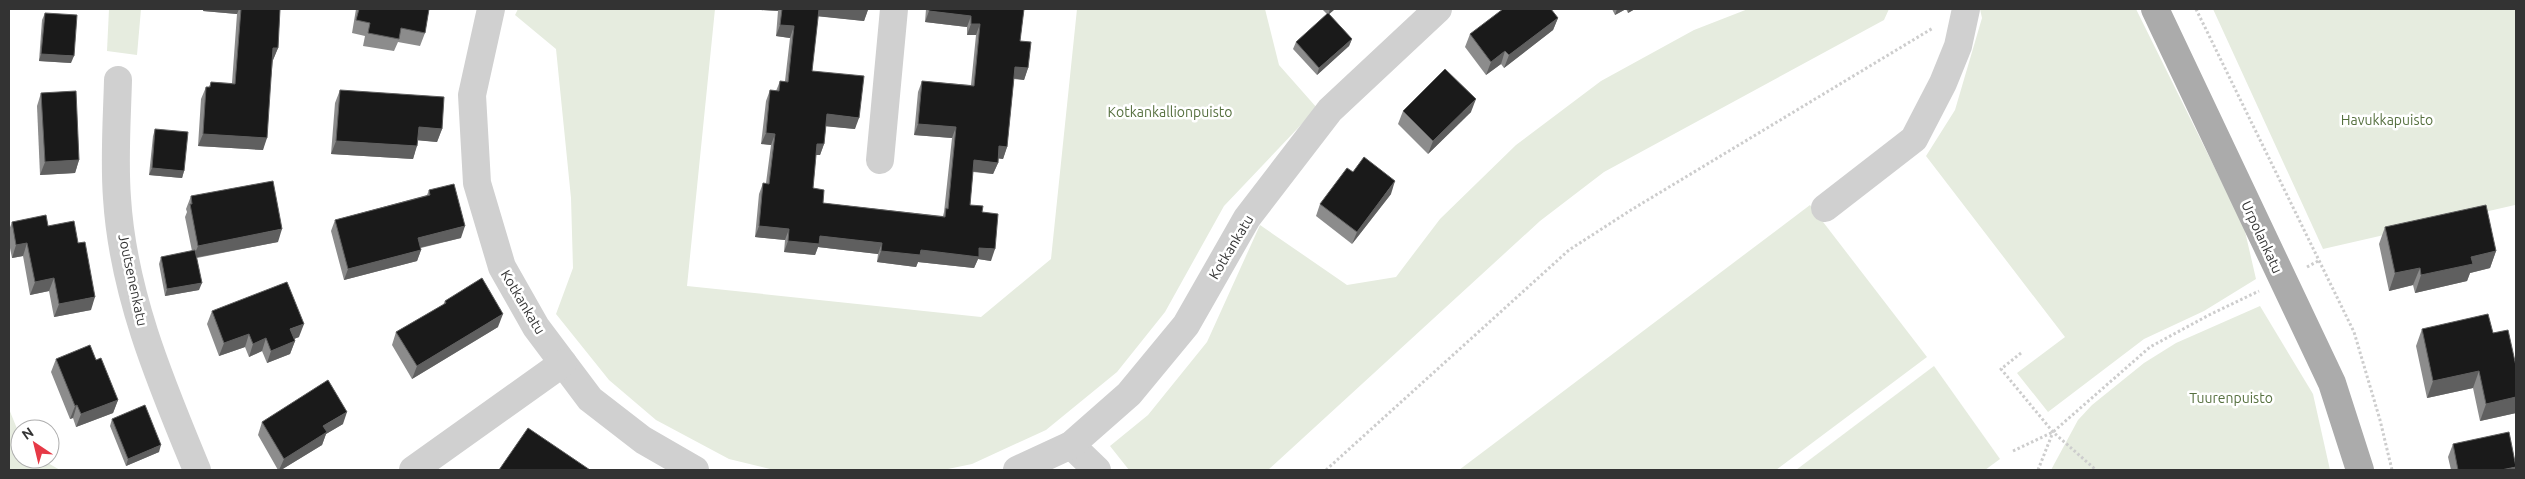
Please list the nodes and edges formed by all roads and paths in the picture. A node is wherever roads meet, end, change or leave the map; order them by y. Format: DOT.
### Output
graph roads {
  1 [pos="491,9"];
  2 [pos="894,9"];
  3 [pos="1438,9"];
  4 [pos="1966,9"];
  5 [pos="2155,9"];
  6 [pos="2196,9"];
  7 [pos="1941,23"];
  8 [pos="118,80"];
  9 [pos="880,160"];
  10 [pos="1825,208"];
  11 [pos="2320,260"];
  12 [pos="2282,280"];
  13 [pos="2021,353"];
  14 [pos="563,363"];
  15 [pos="2053,432"];
  16 [pos="1072,445"];
  17 [pos="2013,451"];
  18 [pos="198,470"];
  19 [pos="413,470"];
  20 [pos="696,470"];
  21 [pos="1017,470"];
  22 [pos="1096,470"];
  23 [pos="1326,470"];
  24 [pos="2038,470"];
  25 [pos="2096,470"];
  26 [pos="2360,470"];
  27 [pos="2392,470"];
  1 -- 14 [label="street, Kotkankatu"];
  2 -- 9 [label="street"];
  3 -- 16 [label="street, Kotkankatu"];
  4 -- 10 [label="street"];
  5 -- 12 [label="main road, Urpolankatu"];
  6 -- 11 [label="path"];
  7 -- 23 [label="path"];
  8 -- 18 [label="street, Joutsenenkatu"];
  11 -- 12 [label="path"];
  11 -- 27 [label="path"];
  12 -- 15 [label="path"];
  12 -- 26 [label="main road, Urpolankatu"];
  13 -- 15 [label="path"];
  14 -- 19 [label="street"];
  14 -- 20 [label="street, Kotkankatu"];
  15 -- 17 [label="path"];
  15 -- 24 [label="path"];
  15 -- 25 [label="path"];
  16 -- 21 [label="street, Kotkankatu"];
  16 -- 22 [label="street"];
}
